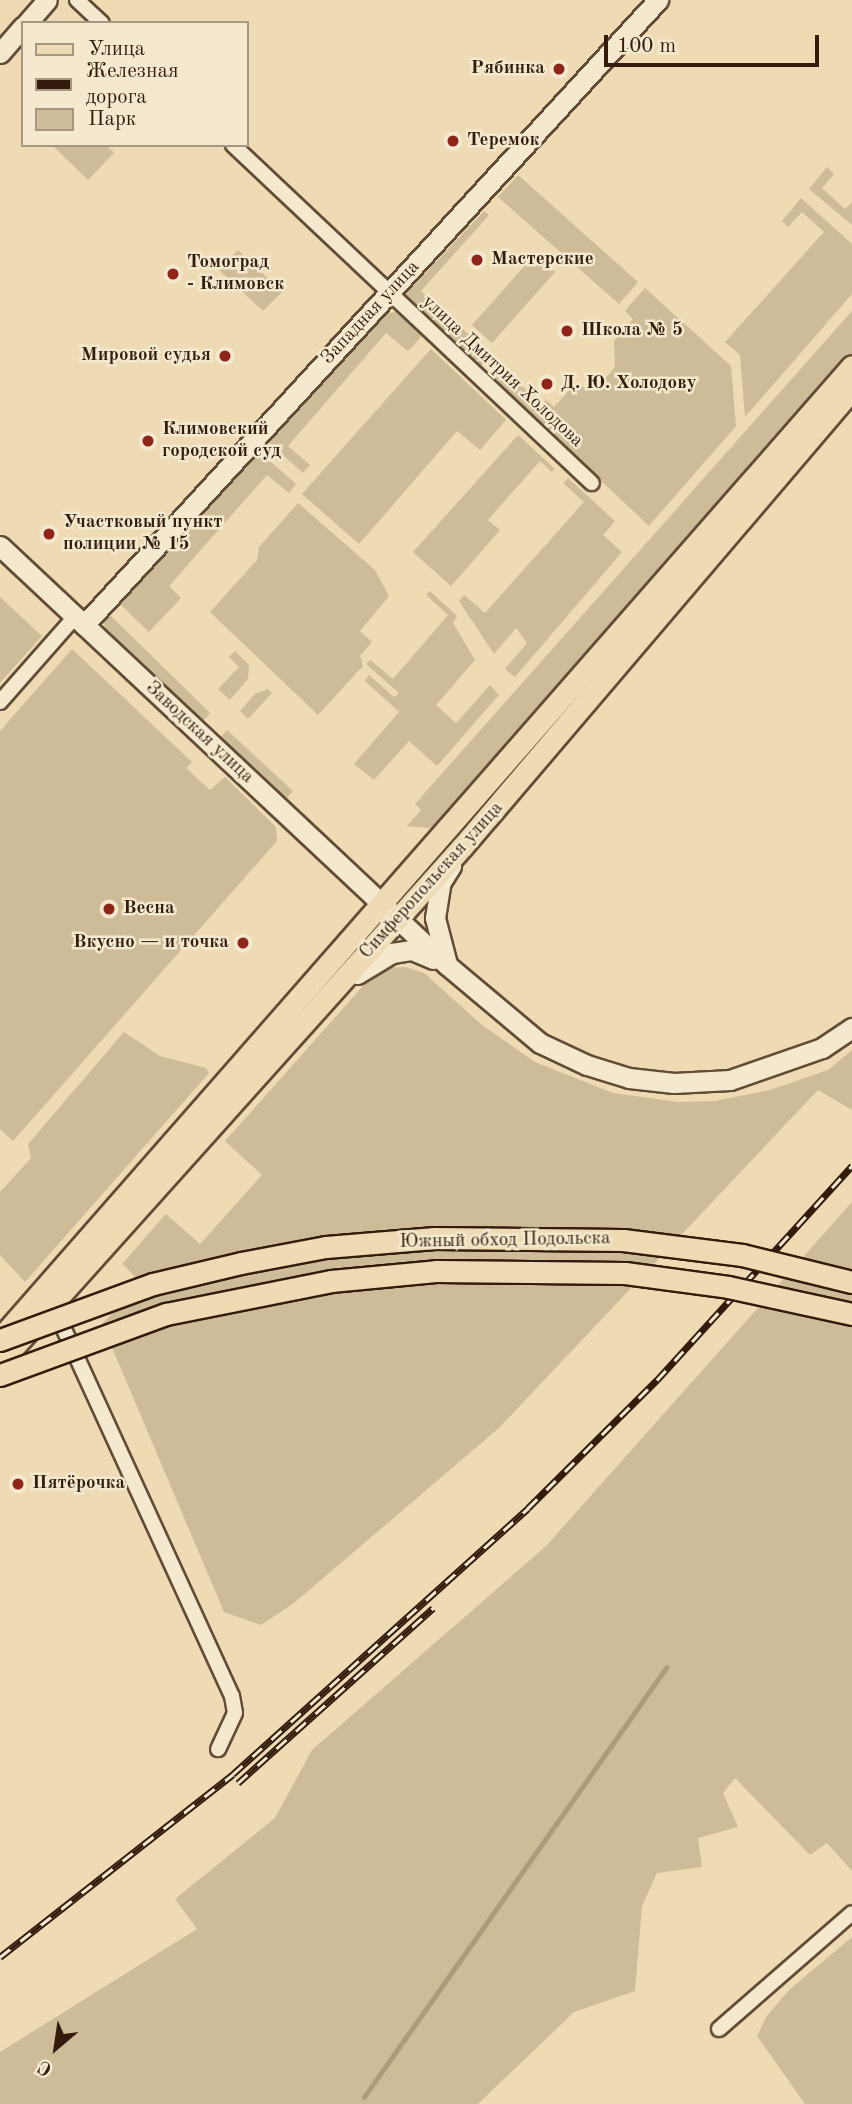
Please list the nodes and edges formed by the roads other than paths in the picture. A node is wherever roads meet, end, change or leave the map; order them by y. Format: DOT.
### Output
graph roads {
  1 [pos="47,0"];
  2 [pos="77,0"];
  3 [pos="659,0"];
  4 [pos="29,21"];
  5 [pos="100,21"];
  6 [pos="21,29"];
  7 [pos="0,52"];
  8 [pos="235,147"];
  9 [pos="390,293"];
  10 [pos="852,366"];
  11 [pos="852,389"];
  12 [pos="592,483"];
  13 [pos="0,546"];
  14 [pos="79,621"];
  15 [pos="0,702"];
  16 [pos="462,847"];
  17 [pos="382,904"];
  18 [pos="398,920"];
  19 [pos="447,965"];
  20 [pos="325,1000"];
  21 [pos="852,1028"];
  22 [pos="852,1282"];
  23 [pos="50,1307"];
  24 [pos="852,1314"];
  25 [pos="0,1339"];
  26 [pos="0,1362"];
  27 [pos="0,1375"];
  28 [pos="218,1749"];
  29 [pos="852,1913"];
  30 [pos="719,2029"];
  1 -- 4 [label="main road"];
  2 -- 5 [label="street"];
  3 -- 9 [label="main road, Западная улица"];
  6 -- 7 [label="main road"];
  8 -- 9 [label="street, улица Дмитрия Холодова"];
  9 -- 12 [label="street, улица Дмитрия Холодова"];
  9 -- 14 [label="main road, Западная улица"];
  10 -- 17 [label="main road, Симферопольская улица"];
  11 -- 16 [label="main road, Симферопольская улица"];
  13 -- 14 [label="main road, Заводская улица"];
  14 -- 15 [label="street"];
  14 -- 17 [label="main road, Заводская улица"];
  16 -- 18 [label="main road, Симферопольская улица"];
  16 -- 19 [label="main road"];
  17 -- 18 [label="main road, Заводская улица"];
  17 -- 25 [label="main road, Симферопольская улица"];
  18 -- 19 [label="main road, Заводская улица"];
  18 -- 20 [label="main road, Симферопольская улица"];
  19 -- 20 [label="main road"];
  19 -- 21 [label="main road"];
  20 -- 23 [label="main road, Симферопольская улица"];
  22 -- 25 [label="main road, Южный обход Подольска, bridge"];
  23 -- 26 [label="main road, Симферопольская улица"];
  23 -- 28 [label="street"];
  24 -- 27 [label="main road, Южный обход Подольска, bridge"];
  29 -- 30 [label="street"];
}
